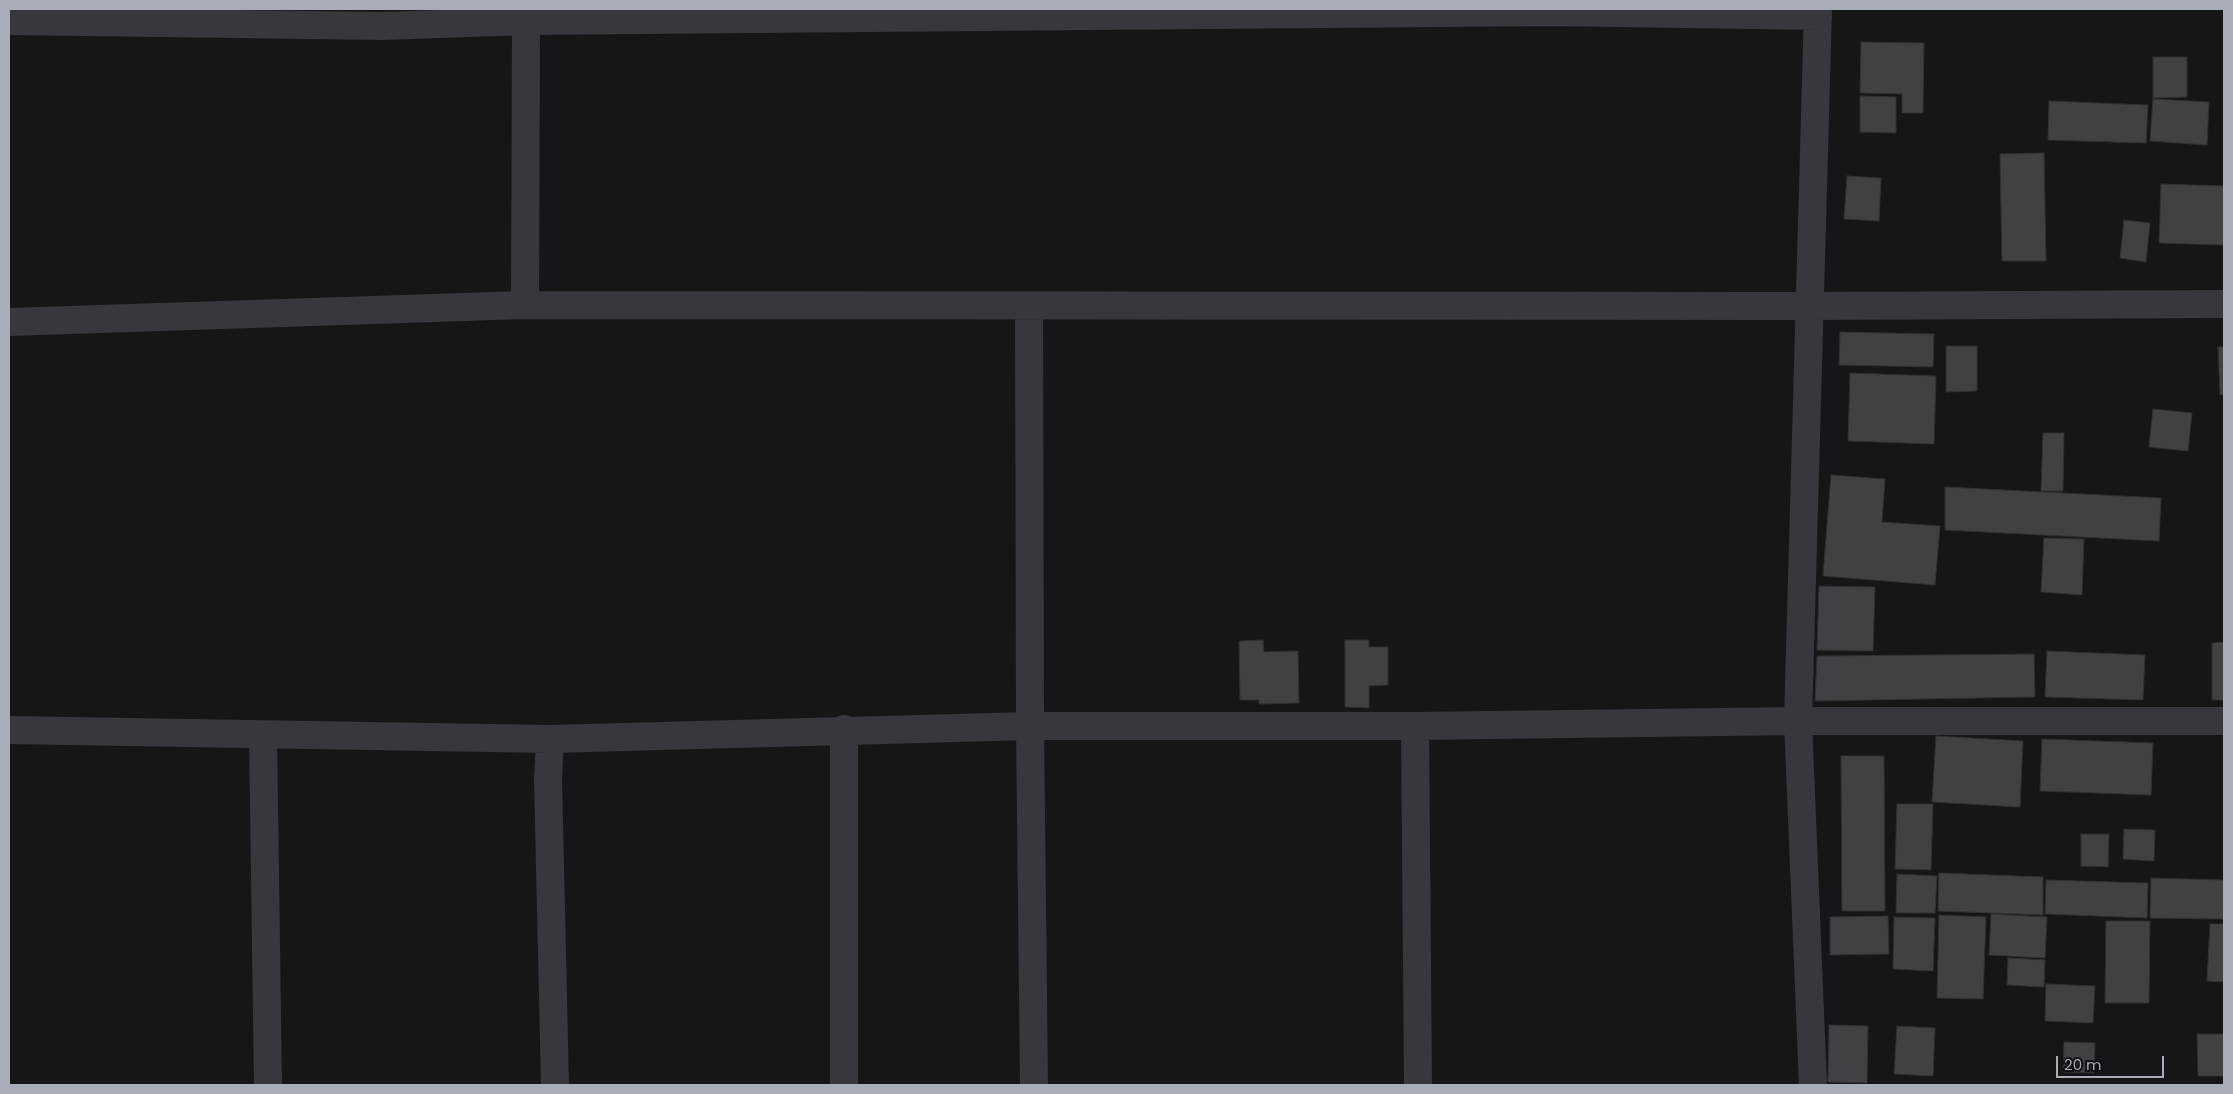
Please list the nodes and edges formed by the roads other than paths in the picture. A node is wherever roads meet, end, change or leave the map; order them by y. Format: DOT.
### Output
graph roads {
  1 [pos="1552,10"];
  2 [pos="1258,12"];
  3 [pos="1818,12"];
  4 [pos="990,13"];
  5 [pos="725,14"];
  6 [pos="382,17"];
  7 [pos="9,21"];
  8 [pos="526,21"];
  9 [pos="2224,304"];
  10 [pos="525,306"];
  11 [pos="1029,306"];
  12 [pos="1809,306"];
  13 [pos="9,322"];
  14 [pos="1798,721"];
  15 [pos="2224,721"];
  16 [pos="1030,726"];
  17 [pos="1415,726"];
  18 [pos="844,729"];
  19 [pos="9,730"];
  20 [pos="263,735"];
  21 [pos="550,739"];
  22 [pos="268,1085"];
  23 [pos="555,1085"];
  24 [pos="844,1085"];
  25 [pos="1034,1085"];
  26 [pos="1418,1085"];
  27 [pos="1813,1085"];
  1 -- 2 [label="street"];
  1 -- 3 [label="street"];
  2 -- 4 [label="street"];
  3 -- 12 [label="street"];
  4 -- 5 [label="street"];
  5 -- 8 [label="street"];
  6 -- 7 [label="street"];
  6 -- 8 [label="street"];
  8 -- 10 [label="street"];
  9 -- 12 [label="street"];
  10 -- 11 [label="street"];
  10 -- 13 [label="street"];
  11 -- 12 [label="street"];
  11 -- 16 [label="street"];
  12 -- 14 [label="street"];
  14 -- 15 [label="street"];
  14 -- 17 [label="street"];
  14 -- 27 [label="street"];
  16 -- 17 [label="street"];
  16 -- 18 [label="street"];
  16 -- 25 [label="street"];
  17 -- 26 [label="street"];
  18 -- 21 [label="street"];
  18 -- 24 [label="street"];
  19 -- 20 [label="street"];
  20 -- 21 [label="street"];
  20 -- 22 [label="street"];
  21 -- 23 [label="street"];
}
